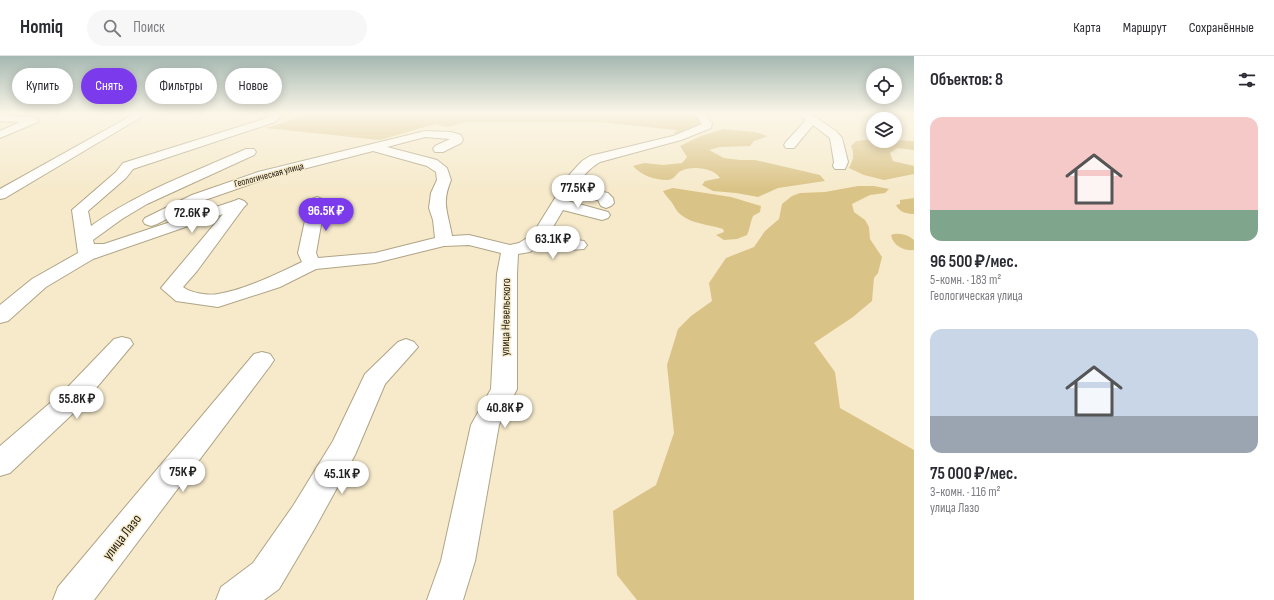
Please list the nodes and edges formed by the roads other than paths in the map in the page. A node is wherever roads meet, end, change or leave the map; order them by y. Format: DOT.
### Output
graph roads {
  1 [pos="99,138"];
  2 [pos="214,138"];
  3 [pos="406,138"];
  4 [pos="457,138"];
  5 [pos="675,138"];
  6 [pos="795,138"];
  7 [pos="835,138"];
  8 [pos="790,145"];
  9 [pos="372,146"];
  10 [pos="439,149"];
  11 [pos="250,152"];
  12 [pos="840,166"];
  13 [pos="0,195"];
  14 [pos="561,199"];
  15 [pos="316,202"];
  16 [pos="604,209"];
  17 [pos="538,238"];
  18 [pos="444,241"];
  19 [pos="578,245"];
  20 [pos="85,247"];
  21 [pos="510,250"];
  22 [pos="312,264"];
  23 [pos="0,316"];
  24 [pos="122,344"];
  25 [pos="406,347"];
  26 [pos="262,360"];
  27 [pos="0,464"];
  28 [pos="71,600"];
  29 [pos="234,600"];
  30 [pos="445,600"];
  1 -- 13 [label="street"];
  2 -- 20 [label="street"];
  3 -- 9 [label="street, Геологическая улица"];
  4 -- 10 [label="street, Геологическая улица"];
  5 -- 14 [label="street"];
  6 -- 8 [label="street"];
  7 -- 12 [label="street"];
  9 -- 18 [label="street"];
  9 -- 20 [label="street, Геологическая улица"];
  11 -- 20 [label="street"];
  14 -- 16 [label="street"];
  14 -- 17 [label="street"];
  15 -- 22 [label="street"];
  17 -- 19 [label="street"];
  17 -- 21 [label="street"];
  18 -- 21 [label="street"];
  18 -- 22 [label="street"];
  20 -- 22 [label="street"];
  20 -- 23 [label="street, Геологическая улица"];
  21 -- 30 [label="street, улица Невельского"];
  24 -- 27 [label="street"];
  25 -- 29 [label="street"];
  26 -- 28 [label="street, улица Лазо"];
}
